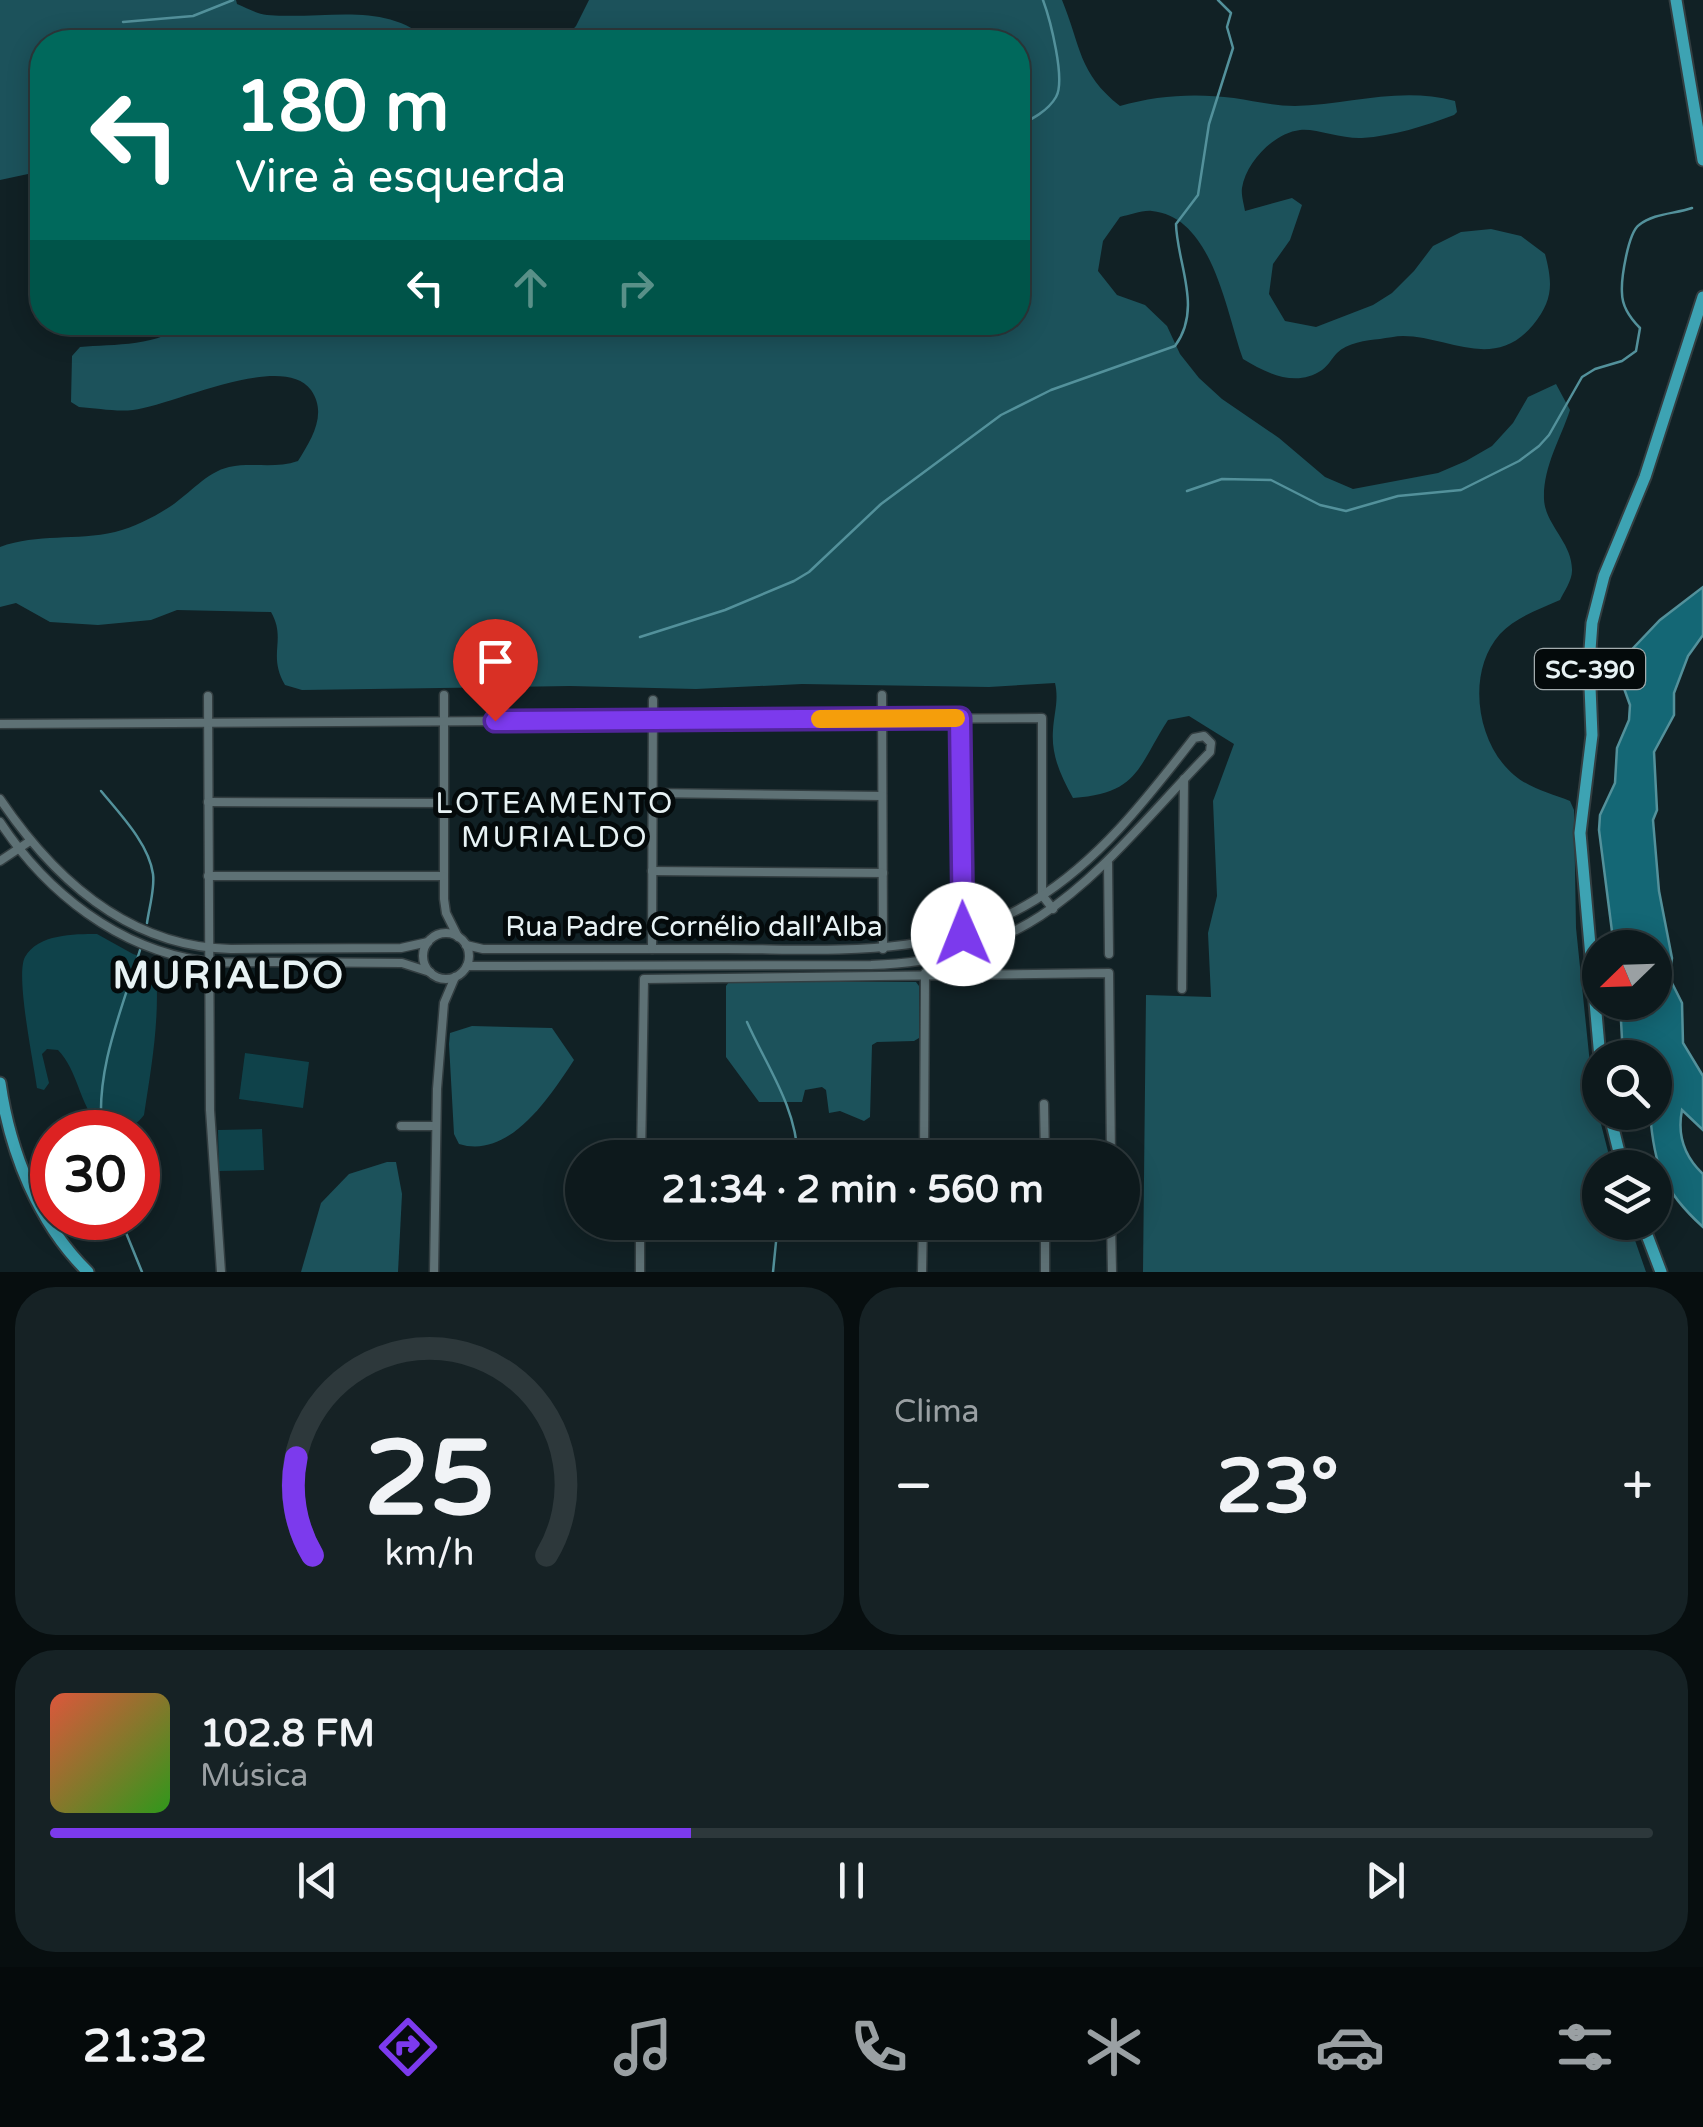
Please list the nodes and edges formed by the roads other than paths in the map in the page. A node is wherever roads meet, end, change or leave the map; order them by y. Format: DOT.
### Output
graph roads {
  1 [pos="1676,0"];
  2 [pos="1703,160"];
  3 [pos="1703,297"];
  4 [pos="444,695"];
  5 [pos="882,695"];
  6 [pos="208,696"];
  7 [pos="653,700"];
  8 [pos="960,718"];
  9 [pos="882,719"];
  10 [pos="653,720"];
  11 [pos="444,721"];
  12 [pos="208,723"];
  13 [pos="0,724"];
  14 [pos="1184,778"];
  15 [pos="652,794"];
  16 [pos="882,796"];
  17 [pos="0,799"];
  18 [pos="208,802"];
  19 [pos="443,803"];
  20 [pos="0,822"];
  21 [pos="30,842"];
  22 [pos="20,850"];
  23 [pos="0,861"];
  24 [pos="1108,863"];
  25 [pos="652,871"];
  26 [pos="882,874"];
  27 [pos="208,876"];
  28 [pos="444,876"];
  29 [pos="1042,895"];
  30 [pos="1053,909"];
  31 [pos="446,913"];
  32 [pos="963,934"];
  33 [pos="458,937"];
  34 [pos="430,940"];
  35 [pos="466,945"];
  36 [pos="208,948"];
  37 [pos="652,949"];
  38 [pos="882,949"];
  39 [pos="1109,954"];
  40 [pos="208,962"];
  41 [pos="467,966"];
  42 [pos="925,973"];
  43 [pos="432,974"];
  44 [pos="455,977"];
  45 [pos="1182,989"];
  46 [pos="444,1003"];
  47 [pos="1598,1040"];
  48 [pos="0,1083"];
  49 [pos="1044,1104"];
  50 [pos="401,1126"];
  51 [pos="435,1126"];
  52 [pos="642,1140"];
  53 [pos="924,1140"];
  54 [pos="1044,1140"];
  55 [pos="1111,1140"];
  56 [pos="640,1240"];
  57 [pos="923,1240"];
  58 [pos="1045,1240"];
  59 [pos="1112,1240"];
  60 [pos="1649,1240"];
  61 [pos="88,1272"];
  62 [pos="222,1272"];
  63 [pos="434,1272"];
  64 [pos="640,1272"];
  65 [pos="922,1272"];
  66 [pos="1045,1272"];
  67 [pos="1112,1272"];
  68 [pos="1662,1272"];
  1 -- 2 [label="main road"];
  3 -- 47 [label="main road, SC-390"];
  4 -- 11 [label="street"];
  5 -- 9 [label="street"];
  6 -- 12 [label="street"];
  7 -- 10 [label="street"];
  8 -- 9 [label="street"];
  8 -- 29 [label="street"];
  8 -- 32 [label="street"];
  9 -- 10 [label="street"];
  9 -- 16 [label="street"];
  10 -- 11 [label="street"];
  10 -- 15 [label="street"];
  11 -- 12 [label="street"];
  11 -- 19 [label="street"];
  12 -- 13 [label="street"];
  12 -- 18 [label="street"];
  14 -- 24 [label="street, Rua Padre Cornélio dall'Alba"];
  14 -- 29 [label="street, Rua Padre Cornélio dall'Alba"];
  14 -- 45 [label="street"];
  15 -- 16 [label="street"];
  15 -- 25 [label="street"];
  16 -- 26 [label="street"];
  17 -- 21 [label="street"];
  18 -- 19 [label="street"];
  18 -- 27 [label="street"];
  19 -- 28 [label="street"];
  20 -- 22 [label="street"];
  21 -- 22 [label="street"];
  21 -- 36 [label="street"];
  22 -- 23 [label="street"];
  22 -- 40 [label="street"];
  24 -- 30 [label="street, Rua Padre Cornélio dall'Alba"];
  24 -- 39 [label="street"];
  25 -- 26 [label="street"];
  25 -- 37 [label="street"];
  26 -- 38 [label="street"];
  27 -- 28 [label="street"];
  27 -- 36 [label="street"];
  28 -- 31 [label="street"];
  29 -- 30 [label="street"];
  29 -- 32 [label="street, Rua Padre Cornélio dall'Alba"];
  30 -- 41 [label="street, Rua Padre Cornélio dall'Alba"];
  31 -- 33 [label="street"];
  31 -- 34 [label="street"];
  32 -- 38 [label="street, Rua Padre Cornélio dall'Alba"];
  33 -- 34 [label="street"];
  33 -- 35 [label="street"];
  34 -- 36 [label="street"];
  34 -- 43 [label="street"];
  35 -- 37 [label="street, Rua Padre Cornélio dall'Alba"];
  35 -- 41 [label="street"];
  36 -- 40 [label="street"];
  37 -- 38 [label="street, Rua Padre Cornélio dall'Alba"];
  40 -- 43 [label="street"];
  40 -- 62 [label="street"];
  41 -- 44 [label="street"];
  42 -- 52 [label="street"];
  42 -- 53 [label="street"];
  42 -- 55 [label="street"];
  43 -- 44 [label="street"];
  43 -- 46 [label="street"];
  44 -- 46 [label="street"];
  46 -- 51 [label="street"];
  48 -- 61 [label="main road"];
  49 -- 54 [label="street"];
  50 -- 51 [label="street"];
  51 -- 63 [label="street"];
  56 -- 64 [label="street"];
  57 -- 65 [label="street"];
  58 -- 66 [label="street"];
  59 -- 67 [label="street"];
  60 -- 68 [label="main road"];
}
